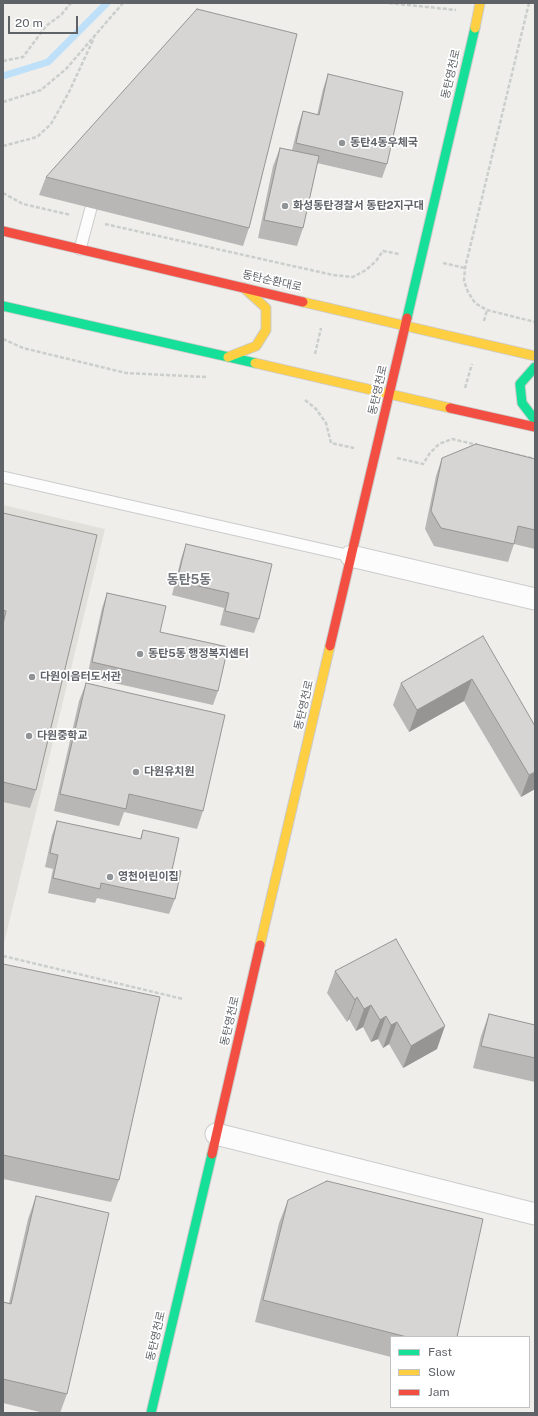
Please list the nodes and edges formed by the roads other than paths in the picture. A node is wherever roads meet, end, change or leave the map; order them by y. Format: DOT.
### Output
graph roads {
  1 [pos="480,3"];
  2 [pos="90,208"];
  3 [pos="3,231"];
  4 [pos="80,249"];
  5 [pos="243,287"];
  6 [pos="3,306"];
  7 [pos="405,325"];
  8 [pos="535,356"];
  9 [pos="228,357"];
  10 [pos="535,367"];
  11 [pos="390,394"];
  12 [pos="535,420"];
  13 [pos="535,427"];
  14 [pos="3,477"];
  15 [pos="351,556"];
  16 [pos="535,599"];
  17 [pos="216,1134"];
  18 [pos="535,1214"];
  19 [pos="150,1413"];
  1 -- 7 [label="street, 동탄영천로, bridge"];
  2 -- 4 [label="lane"];
  3 -- 4 [label="street, 동탄순환대로"];
  4 -- 5 [label="street, 동탄순환대로"];
  5 -- 7 [label="street, 동탄순환대로"];
  5 -- 9 [label="street"];
  6 -- 9 [label="street"];
  7 -- 8 [label="street, 동탄순환대로"];
  7 -- 11 [label="street, 동탄영천로"];
  9 -- 11 [label="street"];
  10 -- 12 [label="street"];
  11 -- 13 [label="street"];
  11 -- 15 [label="street, 동탄영천로"];
  14 -- 15 [label="lane"];
  15 -- 16 [label="street"];
  15 -- 17 [label="street, 동탄영천로"];
  17 -- 18 [label="street"];
  17 -- 19 [label="street, 동탄영천로"];
}
